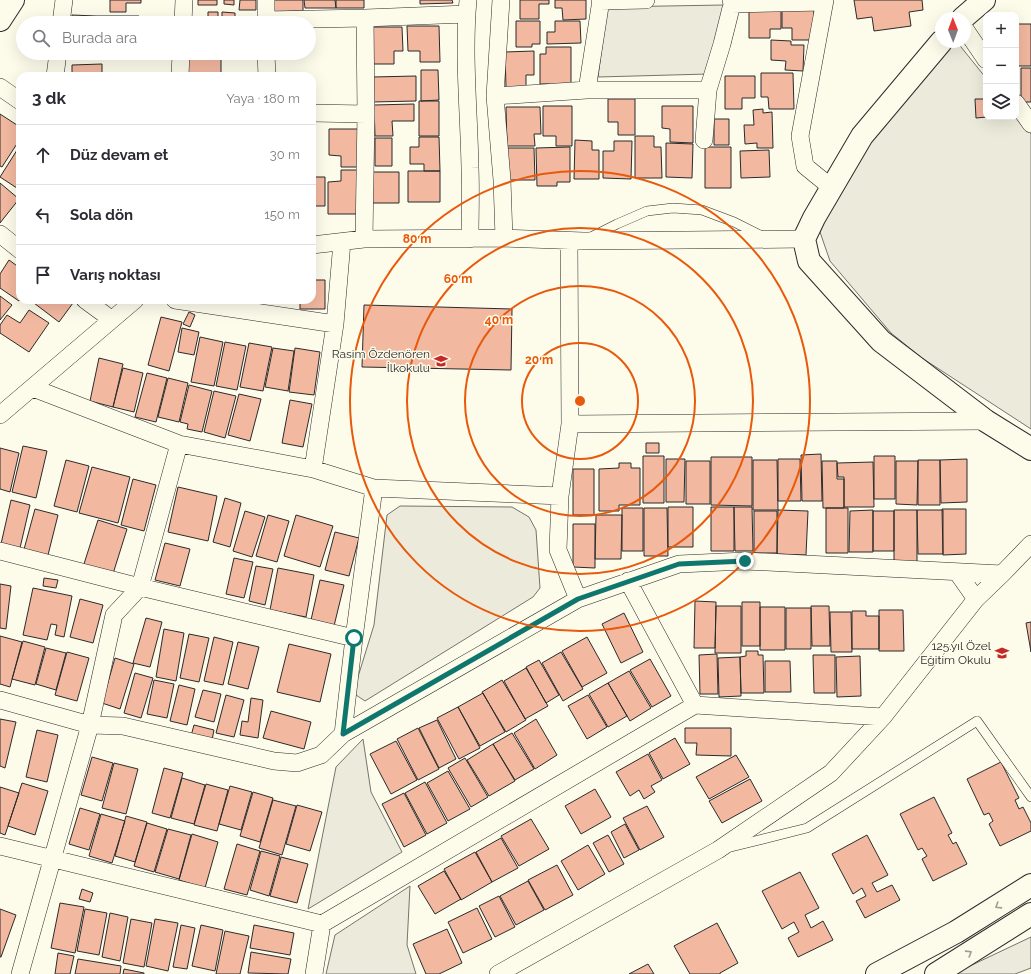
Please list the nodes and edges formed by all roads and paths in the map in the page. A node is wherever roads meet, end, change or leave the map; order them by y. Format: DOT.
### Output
graph roads {
  1 [pos="13,0"];
  2 [pos="64,0"];
  3 [pos="184,0"];
  4 [pos="266,0"];
  5 [pos="500,0"];
  6 [pos="600,0"];
  7 [pos="646,0"];
  8 [pos="984,0"];
  9 [pos="824,1"];
  10 [pos="731,2"];
  11 [pos="467,7"];
  12 [pos="970,12"];
  13 [pos="62,16"];
  14 [pos="183,16"];
  15 [pos="266,16"];
  16 [pos="365,18"];
  17 [pos="316,19"];
  18 [pos="0,20"];
  19 [pos="971,38"];
  20 [pos="937,48"];
  21 [pos="983,56"];
  22 [pos="57,60"];
  23 [pos="181,60"];
  24 [pos="266,60"];
  25 [pos="56,72"];
  26 [pos="180,72"];
  27 [pos="267,72"];
  28 [pos="0,87"];
  29 [pos="587,90"];
  30 [pos="708,90"];
  31 [pos="495,96"];
  32 [pos="16,98"];
  33 [pos="1019,107"];
  34 [pos="316,113"];
  35 [pos="366,114"];
  36 [pos="1031,124"];
  37 [pos="704,140"];
  38 [pos="832,188"];
  39 [pos="504,238"];
  40 [pos="364,239"];
  41 [pos="470,239"];
  42 [pos="804,239"];
  43 [pos="2,240"];
  44 [pos="771,240"];
  45 [pos="577,241"];
  46 [pos="342,242"];
  47 [pos="316,245"];
  48 [pos="16,248"];
  49 [pos="90,304"];
  50 [pos="130,304"];
  51 [pos="202,304"];
  52 [pos="111,319"];
  53 [pos="335,324"];
  54 [pos="33,388"];
  55 [pos="0,415"];
  56 [pos="986,420"];
  57 [pos="570,424"];
  58 [pos="179,444"];
  59 [pos="1031,448"];
  60 [pos="313,469"];
  61 [pos="374,488"];
  62 [pos="560,496"];
  63 [pos="1031,544"];
  64 [pos="0,551"];
  65 [pos="957,572"];
  66 [pos="1002,574"];
  67 [pos="628,581"];
  68 [pos="140,587"];
  69 [pos="578,599"];
  70 [pos="976,599"];
  71 [pos="354,638"];
  72 [pos="0,700"];
  73 [pos="695,705"];
  74 [pos="883,716"];
  75 [pos="90,725"];
  76 [pos="343,734"];
  77 [pos="1031,797"];
  78 [pos="0,846"];
  79 [pos="718,850"];
  80 [pos="52,859"];
  81 [pos="1031,885"];
  82 [pos="1031,914"];
  83 [pos="322,924"];
  84 [pos="20,974"];
  85 [pos="314,974"];
  86 [pos="498,974"];
  87 [pos="877,974"];
  88 [pos="936,974"];
  1 -- 18 [label="street"];
  2 -- 13 [label="street"];
  3 -- 14 [label="street"];
  4 -- 15 [label="street"];
  5 -- 31 [label="street"];
  6 -- 7 [label="street"];
  6 -- 29 [label="street"];
  8 -- 12 [label="street"];
  9 -- 10 [label="street"];
  9 -- 38 [label="street"];
  10 -- 30 [label="street"];
  11 -- 16 [label="street"];
  11 -- 41 [label="street"];
  16 -- 17 [label="street"];
  16 -- 35 [label="street"];
  19 -- 21 [label="street"];
  20 -- 38 [label="street"];
  22 -- 25 [label="street"];
  23 -- 26 [label="street"];
  24 -- 27 [label="street"];
  28 -- 32 [label="street"];
  29 -- 30 [label="street"];
  29 -- 31 [label="street"];
  30 -- 37 [label="street"];
  31 -- 39 [label="street"];
  33 -- 36 [label="street"];
  34 -- 35 [label="street"];
  35 -- 40 [label="street"];
  38 -- 42 [label="street"];
  39 -- 41 [label="street"];
  39 -- 45 [label="street"];
  40 -- 41 [label="street"];
  40 -- 46 [label="street"];
  42 -- 44 [label="street"];
  42 -- 56 [label="street"];
  43 -- 48 [label="street"];
  44 -- 45 [label="street"];
  44 -- 45 [label="lane"];
  45 -- 57 [label="street"];
  46 -- 47 [label="street"];
  46 -- 53 [label="street"];
  49 -- 52 [label="street"];
  50 -- 52 [label="street"];
  51 -- 53 [label="street"];
  52 -- 54 [label="street"];
  53 -- 60 [label="street"];
  54 -- 55 [label="street"];
  54 -- 58 [label="street"];
  56 -- 57 [label="street"];
  56 -- 59 [label="street"];
  57 -- 62 [label="street"];
  58 -- 60 [label="street"];
  58 -- 68 [label="street"];
  60 -- 61 [label="street"];
  61 -- 62 [label="street"];
  61 -- 71 [label="street"];
  62 -- 69 [label="street"];
  63 -- 66 [label="street"];
  64 -- 68 [label="street"];
  65 -- 66 [label="street"];
  65 -- 67 [label="street"];
  65 -- 70 [label="street"];
  66 -- 70 [label="street"];
  67 -- 69 [label="street"];
  67 -- 73 [label="street"];
  68 -- 71 [label="street"];
  68 -- 75 [label="street"];
  69 -- 76 [label="street"];
  70 -- 74 [label="street"];
  71 -- 76 [label="street"];
  72 -- 75 [label="street"];
  73 -- 74 [label="street"];
  73 -- 83 [label="street"];
  74 -- 79 [label="street"];
  75 -- 76 [label="street"];
  75 -- 80 [label="street"];
  77 -- 79 [label="lane"];
  78 -- 80 [label="street"];
  79 -- 86 [label="street"];
  80 -- 83 [label="street"];
  80 -- 84 [label="street"];
  81 -- 87 [label="street, one-way"];
  88 -- 82 [label="street, one-way"];
  83 -- 85 [label="street"];
}
